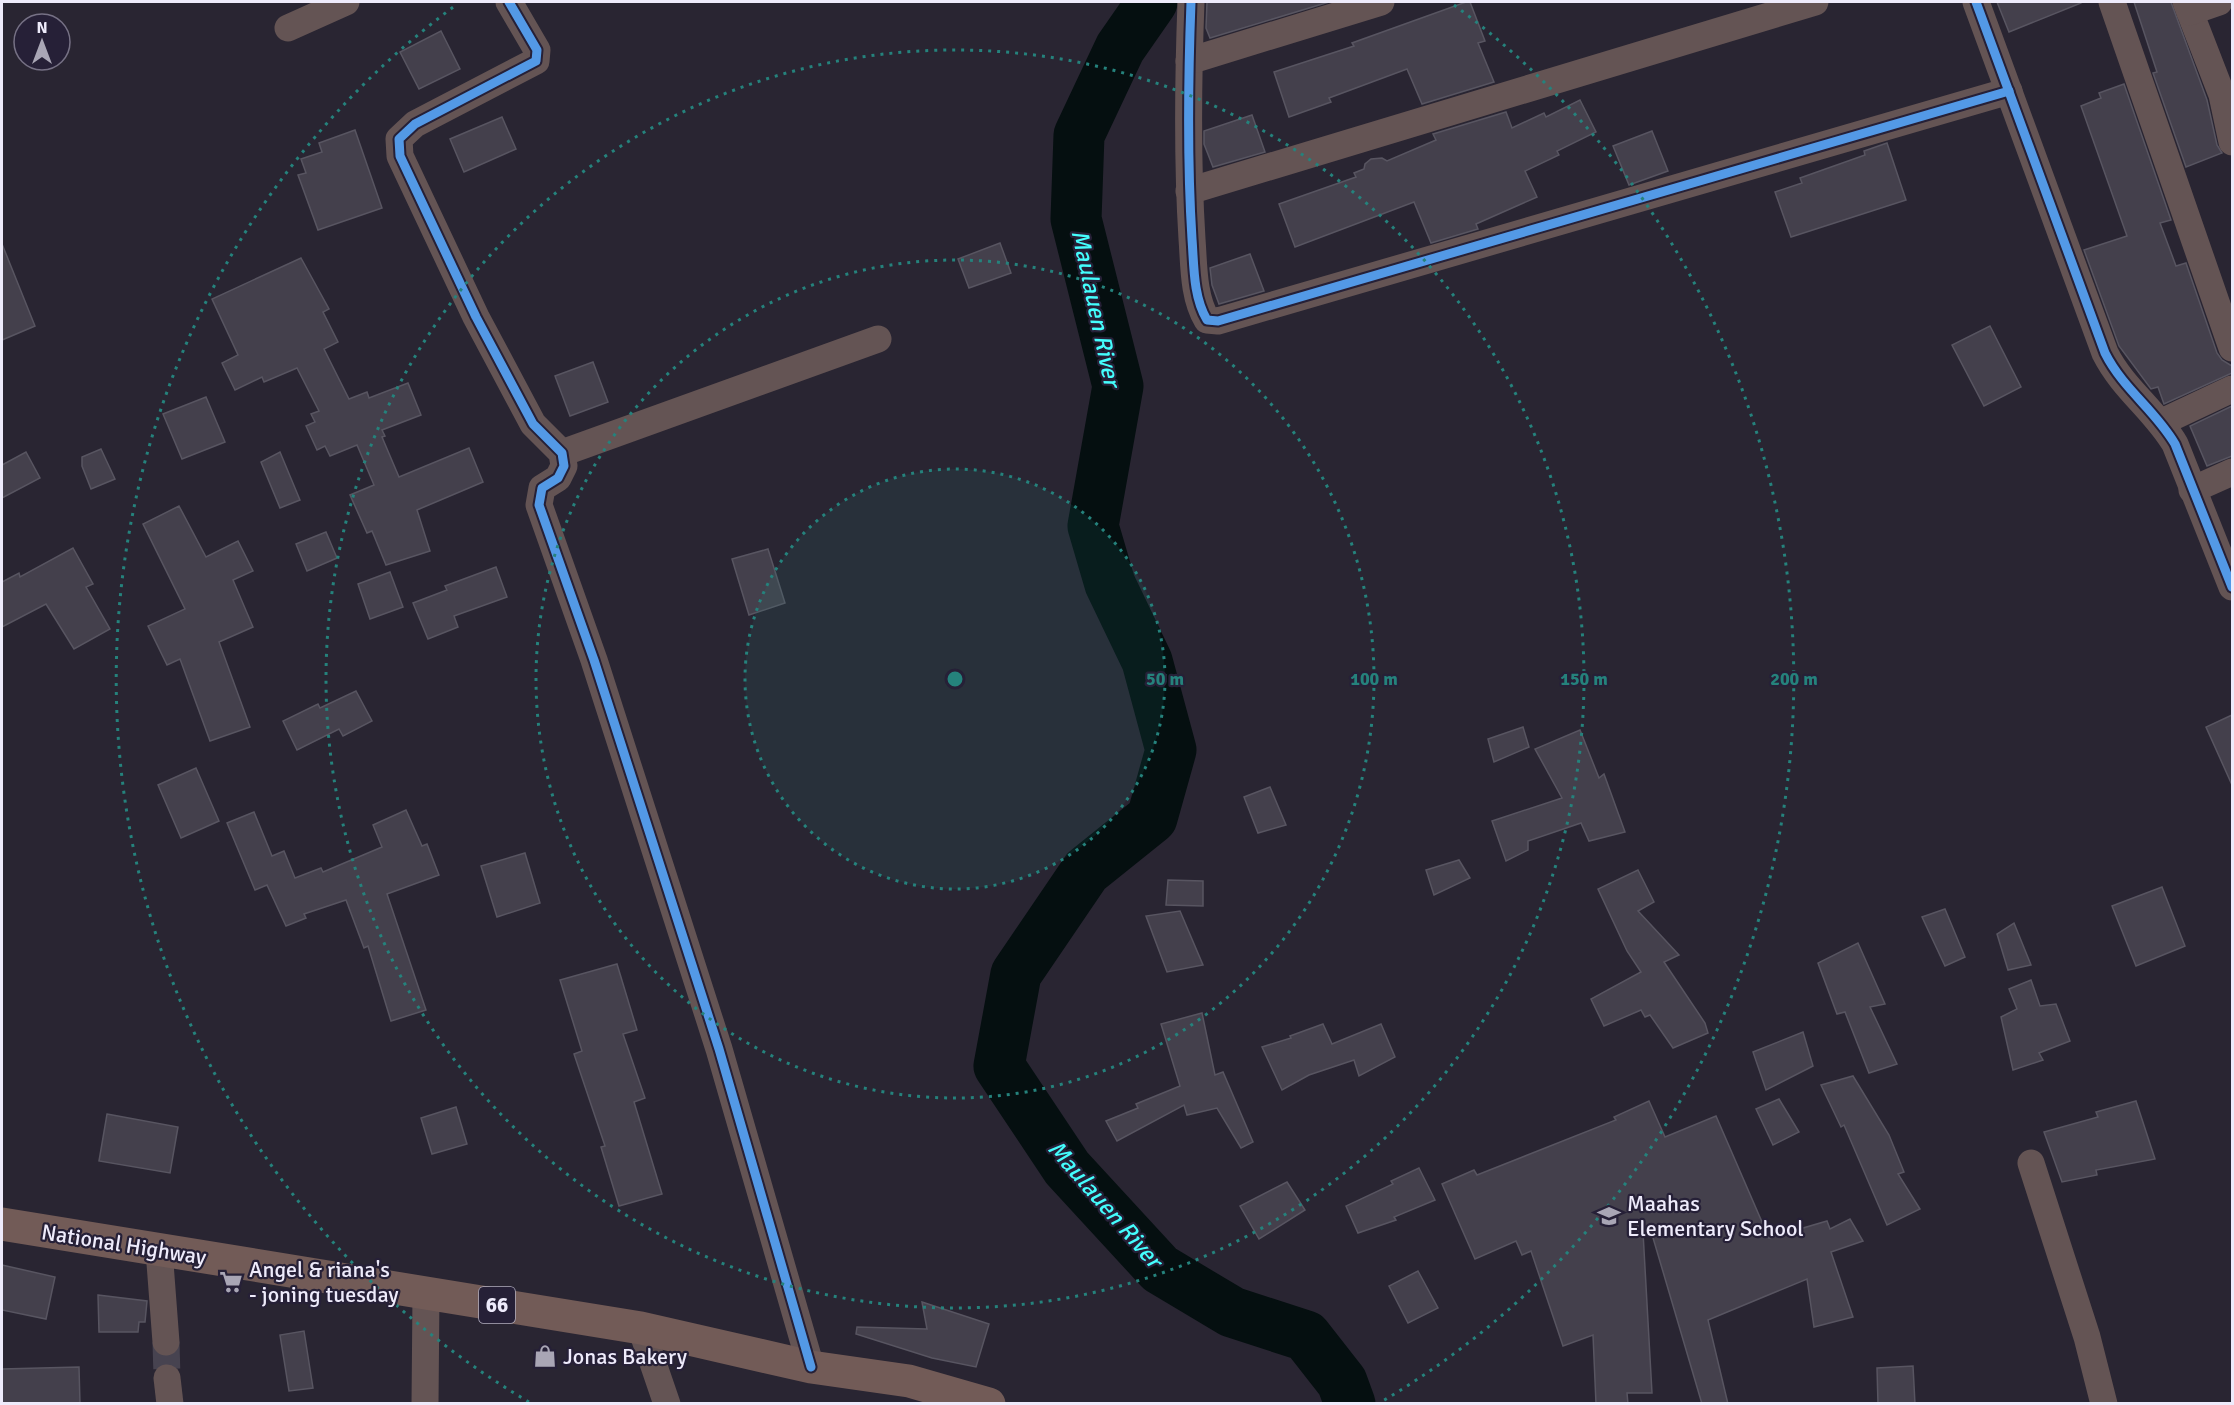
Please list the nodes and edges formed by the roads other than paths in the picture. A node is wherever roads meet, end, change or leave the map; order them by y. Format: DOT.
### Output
graph roads {
  1 [pos="346,2"];
  2 [pos="509,2"];
  3 [pos="1191,2"];
  4 [pos="1381,2"];
  5 [pos="1815,2"];
  6 [pos="1976,2"];
  7 [pos="2112,2"];
  8 [pos="2219,2"];
  9 [pos="2188,7"];
  10 [pos="288,28"];
  11 [pos="1189,61"];
  12 [pos="2009,91"];
  13 [pos="2227,93"];
  14 [pos="2232,142"];
  15 [pos="1189,191"];
  16 [pos="878,339"];
  17 [pos="2232,348"];
  18 [pos="2232,389"];
  19 [pos="2162,422"];
  20 [pos="562,453"];
  21 [pos="2232,472"];
  22 [pos="2192,490"];
  23 [pos="2231,578"];
  24 [pos="2031,1163"];
  25 [pos="2,1224"];
  26 [pos="159,1250"];
  27 [pos="426,1293"];
  28 [pos="640,1328"];
  29 [pos="166,1342"];
  30 [pos="811,1367"];
  31 [pos="425,1404"];
  32 [pos="667,1404"];
  33 [pos="989,1404"];
  34 [pos="2104,1404"];
  1 -- 10 [label="street"];
  2 -- 20 [label="street"];
  3 -- 11 [label="street"];
  4 -- 11 [label="street"];
  5 -- 15 [label="street"];
  6 -- 12 [label="street"];
  7 -- 17 [label="street"];
  8 -- 9 [label="street"];
  9 -- 13 [label="street"];
  11 -- 15 [label="street"];
  12 -- 15 [label="street"];
  12 -- 19 [label="street"];
  13 -- 14 [label="street"];
  16 -- 20 [label="street"];
  18 -- 19 [label="street"];
  19 -- 22 [label="street"];
  20 -- 30 [label="street"];
  21 -- 22 [label="street"];
  22 -- 23 [label="street"];
  24 -- 34 [label="street"];
  25 -- 26 [label="main road, National Highway / 66"];
  26 -- 27 [label="main road, National Highway / 66"];
  26 -- 29 [label="street"];
  27 -- 28 [label="main road, National Highway / 66"];
  27 -- 31 [label="street"];
  28 -- 30 [label="main road, National Highway / 66"];
  28 -- 32 [label="street"];
  30 -- 33 [label="main road, National Highway / 66"];
}
